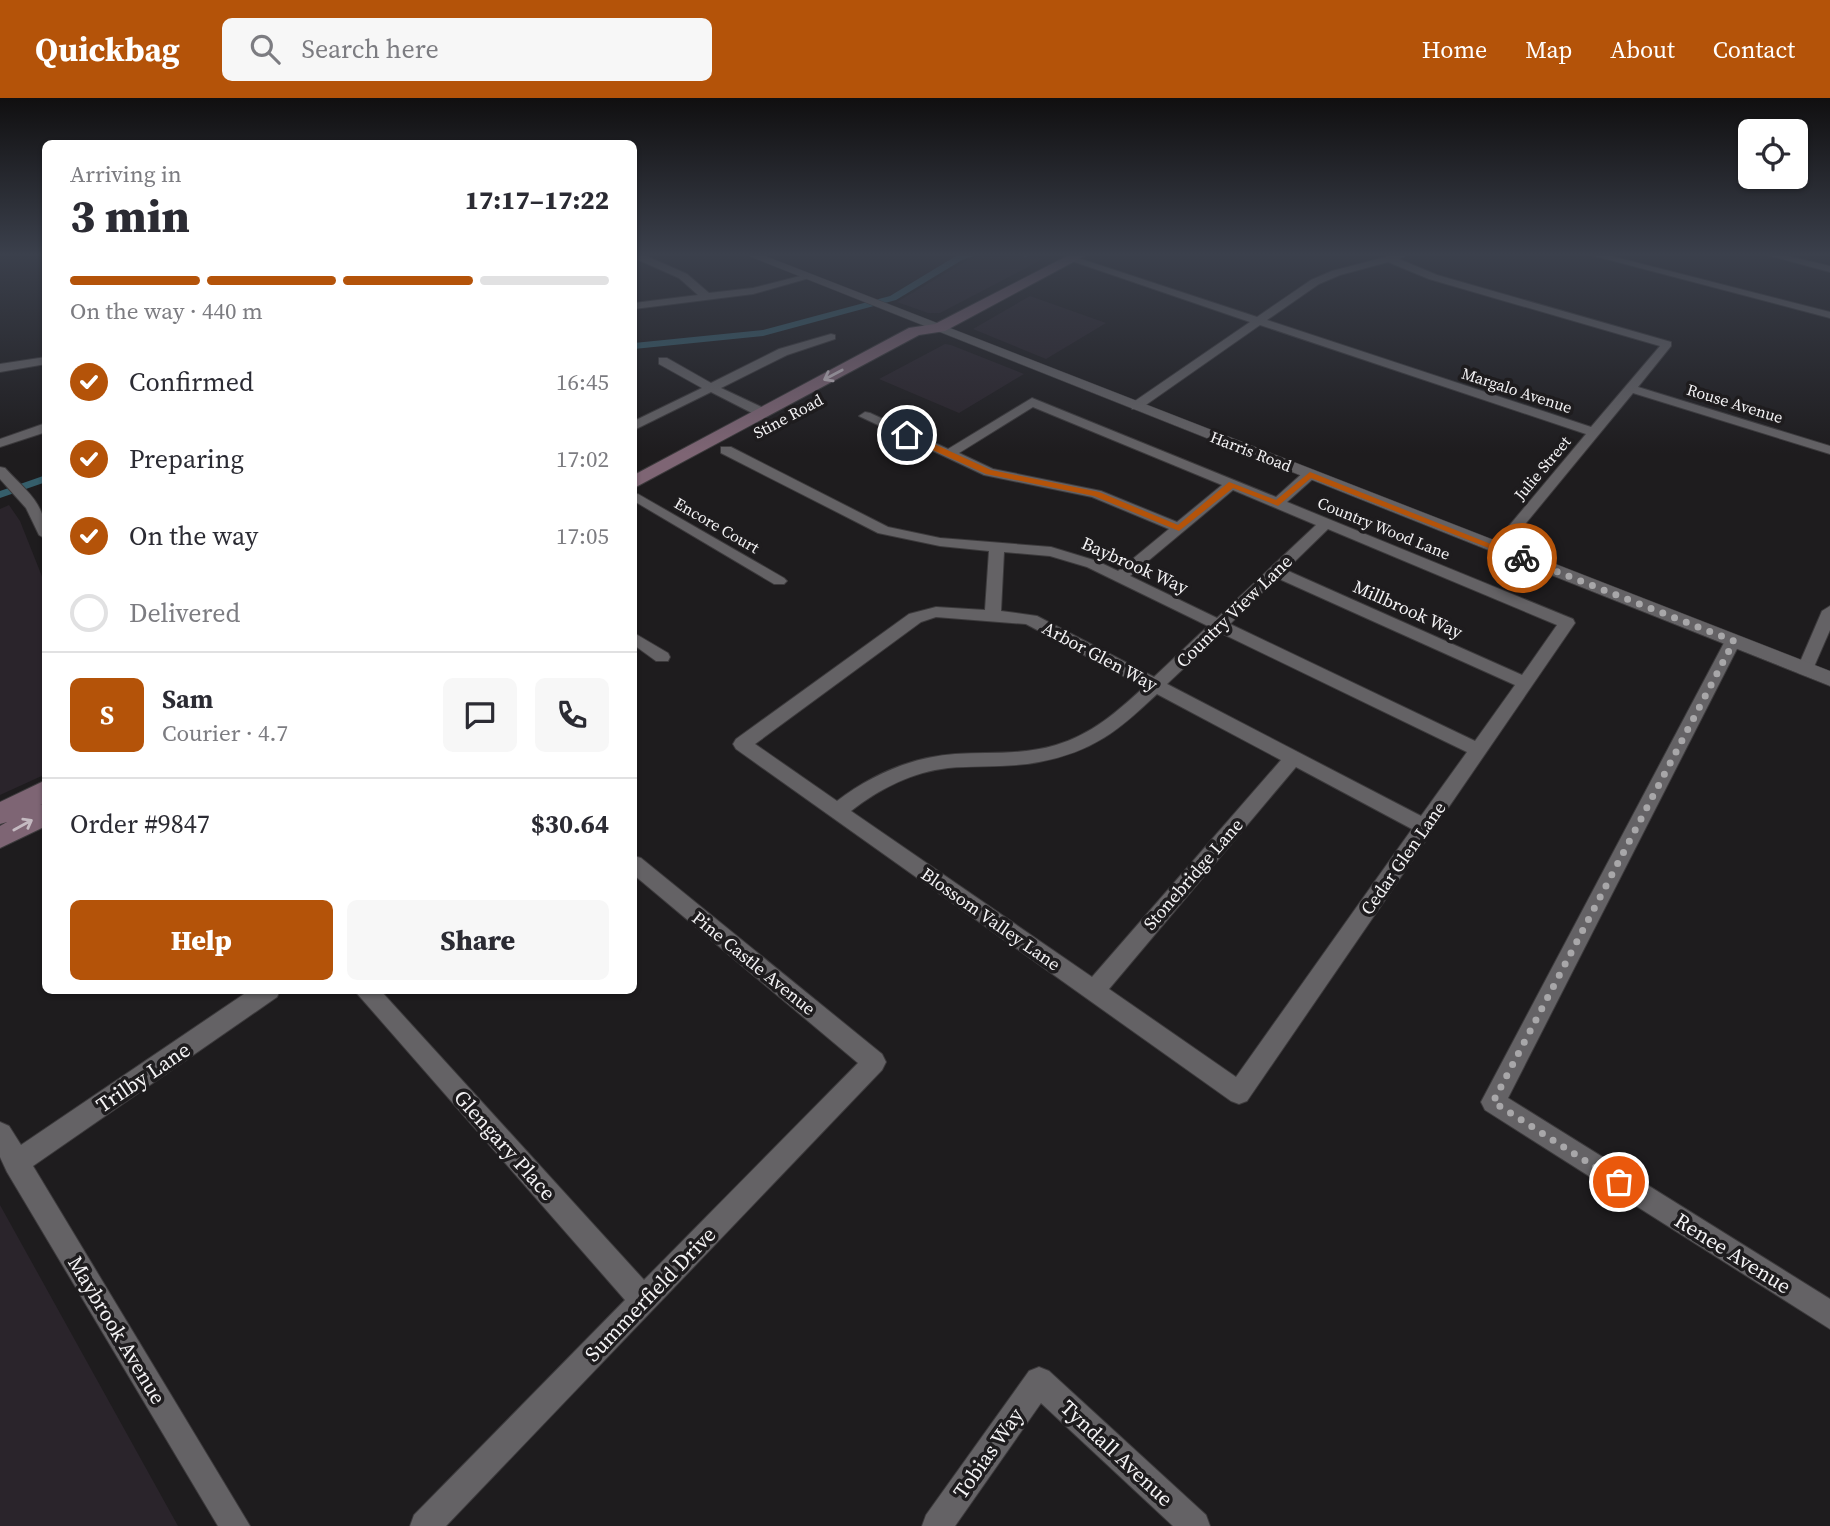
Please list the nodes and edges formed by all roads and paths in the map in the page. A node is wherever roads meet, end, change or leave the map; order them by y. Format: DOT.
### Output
graph roads {
  1 [pos="920,321"];
  2 [pos="953,321"];
  3 [pos="1258,321"];
  4 [pos="1585,321"];
  5 [pos="939,328"];
  6 [pos="831,337"];
  7 [pos="42,361"];
  8 [pos="663,361"];
  9 [pos="0,368"];
  10 [pos="711,388"];
  11 [pos="1630,388"];
  12 [pos="799,394"];
  13 [pos="1136,406"];
  14 [pos="763,413"];
  15 [pos="865,416"];
  16 [pos="637,425"];
  17 [pos="42,428"];
  18 [pos="1594,432"];
  19 [pos="0,443"];
  20 [pos="726,450"];
  21 [pos="1830,450"];
  22 [pos="949,454"];
  23 [pos="0,471"];
  24 [pos="1310,474"];
  25 [pos="1232,484"];
  26 [pos="637,493"];
  27 [pos="637,493"];
  28 [pos="637,495"];
  29 [pos="1278,503"];
  30 [pos="1326,523"];
  31 [pos="42,526"];
  32 [pos="1179,528"];
  33 [pos="997,547"];
  34 [pos="1498,548"];
  35 [pos="1275,571"];
  36 [pos="1120,577"];
  37 [pos="779,581"];
  38 [pos="1830,611"];
  39 [pos="993,615"];
  40 [pos="1567,623"];
  41 [pos="1219,625"];
  42 [pos="637,640"];
  43 [pos="1734,641"];
  44 [pos="662,657"];
  45 [pos="1805,669"];
  46 [pos="1830,679"];
  47 [pos="1525,683"];
  48 [pos="1156,685"];
  49 [pos="742,744"];
  50 [pos="1478,750"];
  51 [pos="1293,758"];
  52 [pos="42,792"];
  53 [pos="837,811"];
  54 [pos="0,814"];
  55 [pos="42,815"];
  56 [pos="1424,827"];
  57 [pos="0,838"];
  58 [pos="637,866"];
  59 [pos="1094,991"];
  60 [pos="263,994"];
  61 [pos="369,994"];
  62 [pos="874,1062"];
  63 [pos="1239,1093"];
  64 [pos="0,1134"];
  65 [pos="16,1163"];
  66 [pos="644,1300"];
  67 [pos="1830,1315"];
  68 [pos="1039,1381"];
  69 [pos="234,1526"];
  70 [pos="425,1526"];
  71 [pos="937,1526"];
  72 [pos="1195,1526"];
  1 -- 5 [label="street, Harris Road"];
  2 -- 5 [label="main road, Stine Road"];
  3 -- 13 [label="street"];
  3 -- 18 [label="street, Margalo Avenue"];
  4 -- 11 [label="street, Julie Street"];
  5 -- 12 [label="main road, Stine Road, one-way"];
  5 -- 13 [label="street, Harris Road"];
  5 -- 20 [label="main road, Stine Road"];
  6 -- 10 [label="street"];
  7 -- 9 [label="street"];
  8 -- 10 [label="street"];
  10 -- 14 [label="street"];
  10 -- 16 [label="street"];
  11 -- 18 [label="street, Julie Street"];
  11 -- 21 [label="street, Rouse Avenue"];
  12 -- 14 [label="main road, Stine Road"];
  12 -- 20 [label="main road"];
  13 -- 24 [label="street, Harris Road"];
  14 -- 27 [label="main road, Stine Road"];
  15 -- 22 [label="street"];
  17 -- 19 [label="street"];
  18 -- 34 [label="street, Julie Street"];
  20 -- 26 [label="main road, Stine Road"];
  20 -- 33 [label="street, Baybrook Way"];
  22 -- 25 [label="street, Country Wood Lane"];
  22 -- 32 [label="street"];
  23 -- 31 [label="street"];
  24 -- 29 [label="street"];
  24 -- 34 [label="street, Harris Road"];
  25 -- 29 [label="street, Country Wood Lane"];
  25 -- 32 [label="street"];
  28 -- 37 [label="street, Encore Court"];
  29 -- 30 [label="street, Country Wood Lane"];
  30 -- 35 [label="street, Country View Lane"];
  30 -- 40 [label="street, Country Wood Lane"];
  32 -- 36 [label="street"];
  33 -- 36 [label="street, Baybrook Way"];
  33 -- 39 [label="street"];
  34 -- 43 [label="street, Harris Road"];
  35 -- 41 [label="street, Country View Lane"];
  35 -- 47 [label="street, Millbrook Way"];
  36 -- 41 [label="street, Baybrook Way"];
  38 -- 45 [label="street"];
  39 -- 48 [label="street, Arbor Glen Way"];
  39 -- 49 [label="street, Arbor Glen Way"];
  40 -- 47 [label="street, Cedar Glen Lane"];
  41 -- 48 [label="street, Country View Lane"];
  41 -- 50 [label="street, Baybrook Way"];
  42 -- 44 [label="street"];
  43 -- 45 [label="street, Harris Road"];
  43 -- 67 [label="street, Renee Avenue"];
  45 -- 46 [label="street, Harris Road"];
  47 -- 50 [label="street, Cedar Glen Lane"];
  48 -- 51 [label="street, Arbor Glen Way"];
  48 -- 53 [label="street, Country View Lane"];
  49 -- 53 [label="street, Blossom Valley Lane"];
  50 -- 56 [label="street, Cedar Glen Lane"];
  51 -- 56 [label="street, Arbor Glen Way"];
  51 -- 59 [label="street, Stonebridge Lane"];
  52 -- 54 [label="main road"];
  53 -- 59 [label="street, Blossom Valley Lane"];
  57 -- 55 [label="main road, one-way"];
  56 -- 63 [label="street, Cedar Glen Lane"];
  58 -- 62 [label="street, Pine Castle Avenue"];
  59 -- 63 [label="street, Blossom Valley Lane"];
  60 -- 65 [label="street, Trilby Lane"];
  61 -- 66 [label="street, Glengary Place"];
  62 -- 66 [label="street, Summerfield Drive"];
  64 -- 65 [label="street, Maybrook Avenue"];
  65 -- 69 [label="street, Maybrook Avenue"];
  66 -- 70 [label="street, Summerfield Drive"];
  68 -- 71 [label="street, Tobias Way"];
  68 -- 72 [label="street, Tyndall Avenue"];
}
